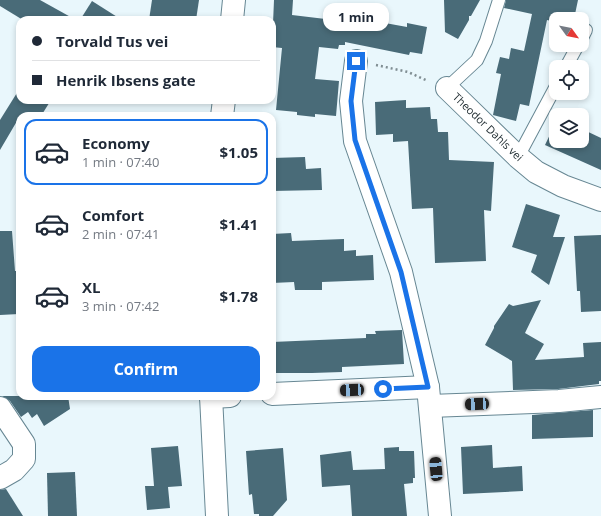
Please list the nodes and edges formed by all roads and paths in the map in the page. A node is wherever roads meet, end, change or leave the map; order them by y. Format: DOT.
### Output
graph roads {
  1 [pos="234,0"];
  2 [pos="499,0"];
  3 [pos="232,16"];
  4 [pos="356,61"];
  5 [pos="447,88"];
  6 [pos="549,99"];
  7 [pos="518,157"];
  8 [pos="601,200"];
  9 [pos="276,394"];
  10 [pos="429,397"];
  11 [pos="601,397"];
  12 [pos="218,400"];
  13 [pos="0,408"];
  14 [pos="0,478"];
  15 [pos="218,516"];
  16 [pos="440,516"];
  1 -- 3 [label="street"];
  2 -- 5 [label="lane, Theodor Dahls vei"];
  4 -- 5 [label="path"];
  4 -- 10 [label="street"];
  5 -- 7 [label="street, Theodor Dahls vei"];
  6 -- 7 [label="lane"];
  7 -- 8 [label="street, Theodor Dahls vei"];
  9 -- 10 [label="street"];
  10 -- 11 [label="street"];
  10 -- 16 [label="street"];
  12 -- 15 [label="street"];
  13 -- 14 [label="street"];
}
